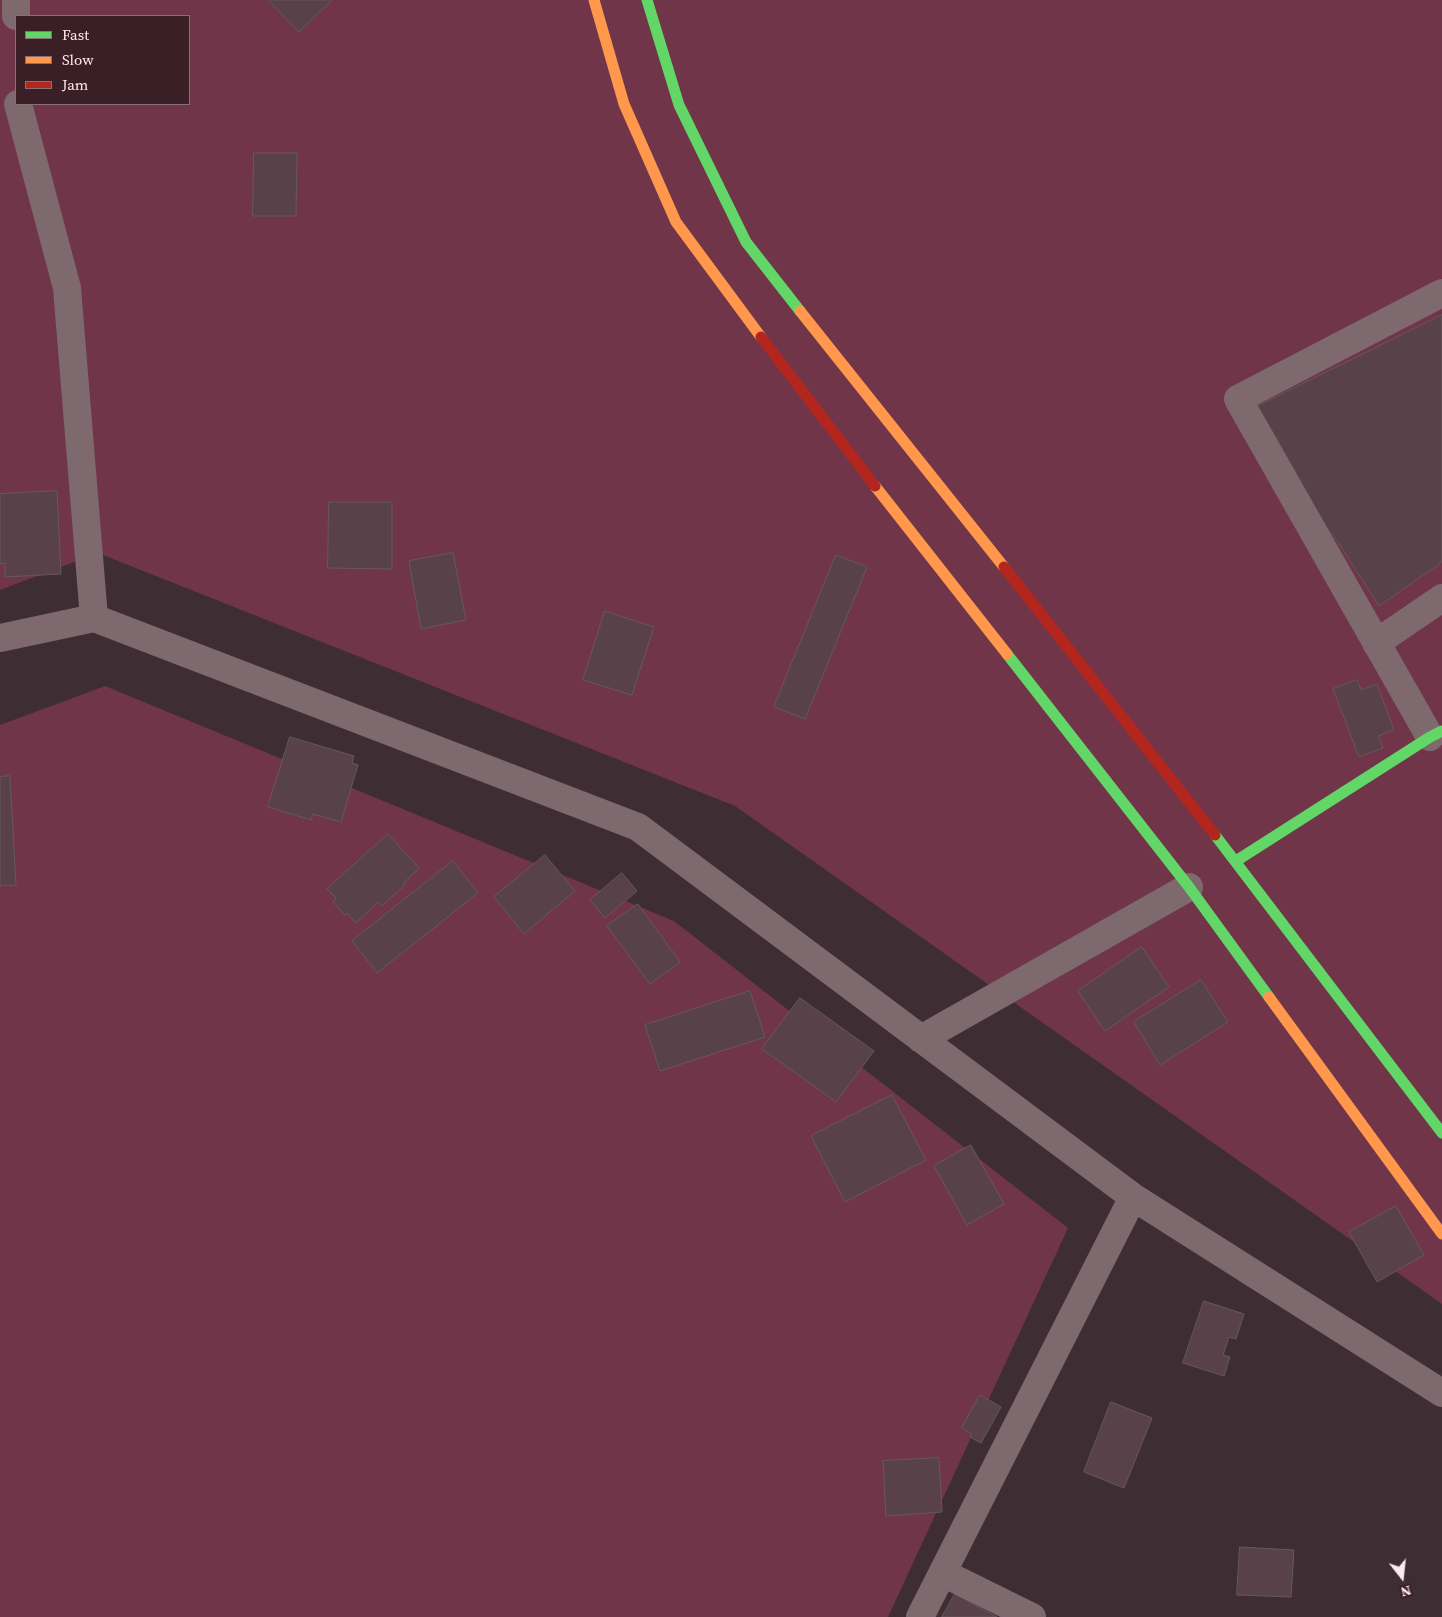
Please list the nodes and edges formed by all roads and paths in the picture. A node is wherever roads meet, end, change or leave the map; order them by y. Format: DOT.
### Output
graph roads {
  1 [pos="16,0"];
  2 [pos="594,0"];
  3 [pos="647,0"];
  4 [pos="16,15"];
  5 [pos="18,105"];
  6 [pos="1442,293"];
  7 [pos="1442,598"];
  8 [pos="94,618"];
  9 [pos="0,638"];
  10 [pos="1376,643"];
  11 [pos="1436,734"];
  12 [pos="1236,861"];
  13 [pos="1189,887"];
  14 [pos="921,1039"];
  15 [pos="1442,1133"];
  16 [pos="1133,1197"];
  17 [pos="1442,1234"];
  18 [pos="1442,1393"];
  19 [pos="943,1573"];
  20 [pos="920,1617"];
  21 [pos="1032,1617"];
  1 -- 4 [label="street"];
  2 -- 13 [label="main road"];
  3 -- 12 [label="main road"];
  5 -- 8 [label="street"];
  6 -- 10 [label="street"];
  7 -- 10 [label="street"];
  8 -- 9 [label="street"];
  8 -- 14 [label="street"];
  10 -- 11 [label="street"];
  11 -- 12 [label="main road"];
  12 -- 15 [label="main road"];
  13 -- 14 [label="street"];
  13 -- 17 [label="main road"];
  14 -- 16 [label="street"];
  16 -- 18 [label="street"];
  16 -- 19 [label="street"];
  19 -- 20 [label="street"];
  19 -- 21 [label="street"];
}
